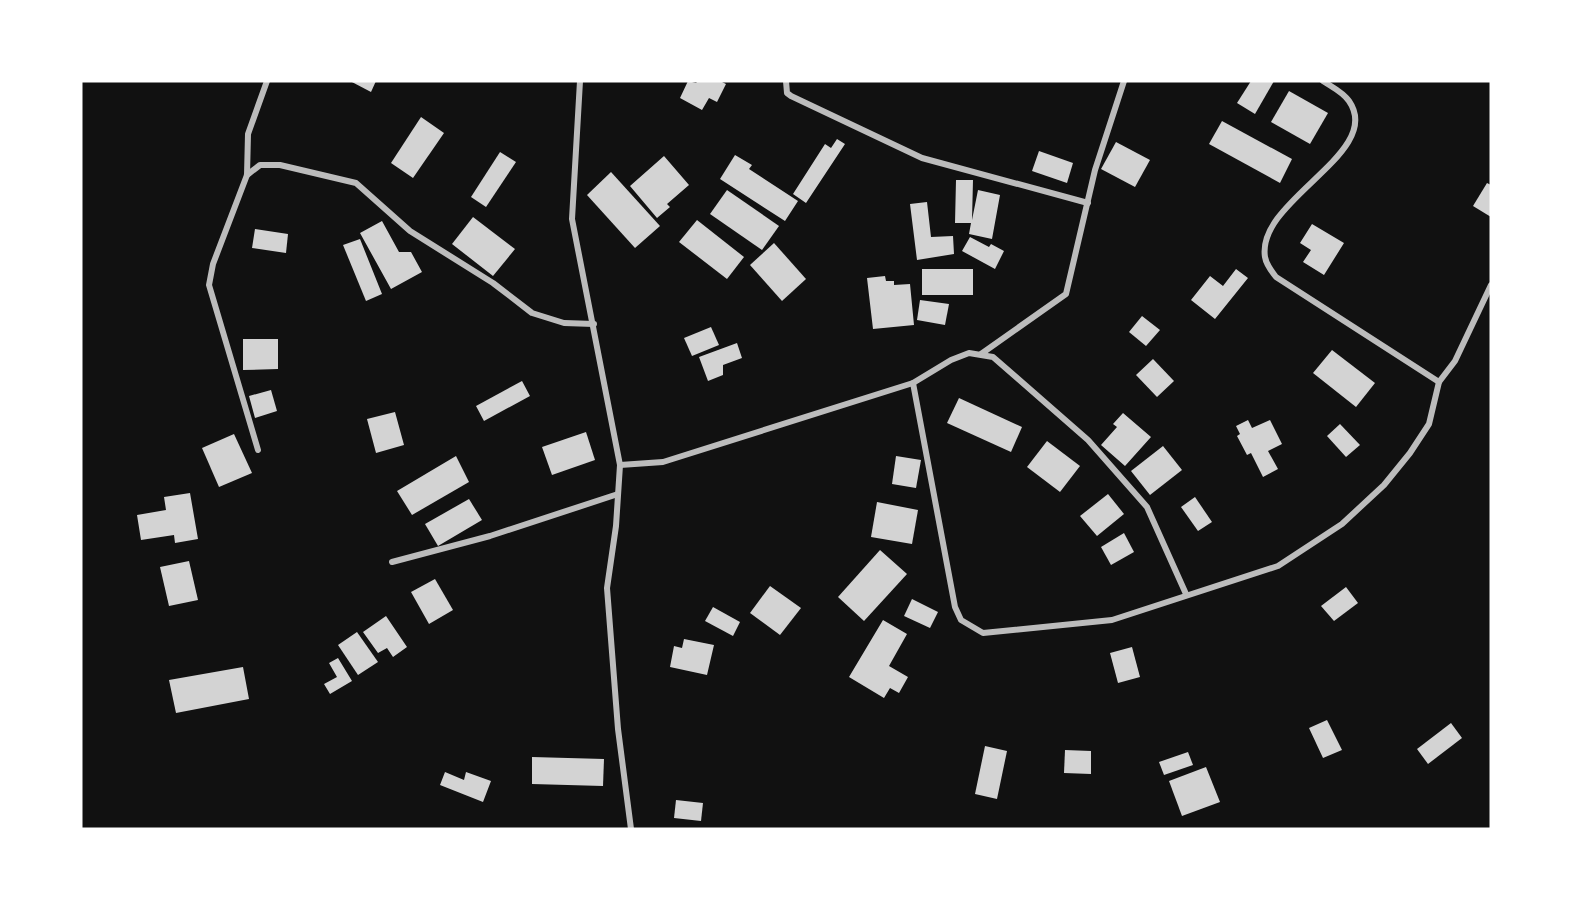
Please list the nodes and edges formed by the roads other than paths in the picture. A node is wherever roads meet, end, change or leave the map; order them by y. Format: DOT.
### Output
graph roads {
  1 [pos="267,81"];
  2 [pos="580,81"];
  3 [pos="786,81"];
  4 [pos="1124,81"];
  5 [pos="1323,81"];
  6 [pos="247,175"];
  7 [pos="1088,202"];
  8 [pos="1491,285"];
  9 [pos="594,324"];
  10 [pos="981,354"];
  11 [pos="1439,382"];
  12 [pos="913,383"];
  13 [pos="258,450"];
  14 [pos="620,465"];
  15 [pos="618,494"];
  16 [pos="392,562"];
  17 [pos="1186,594"];
  18 [pos="631,829"];
  1 -- 6 [label="street"];
  2 -- 9 [label="street"];
  3 -- 7 [label="street"];
  4 -- 7 [label="street"];
  5 -- 11 [label="street"];
  6 -- 9 [label="street"];
  6 -- 13 [label="street"];
  7 -- 10 [label="street"];
  8 -- 11 [label="street"];
  9 -- 14 [label="street"];
  10 -- 12 [label="street"];
  10 -- 17 [label="street"];
  11 -- 17 [label="street"];
  12 -- 14 [label="street"];
  12 -- 17 [label="street"];
  14 -- 15 [label="street"];
  15 -- 16 [label="street"];
  15 -- 18 [label="street"];
}
